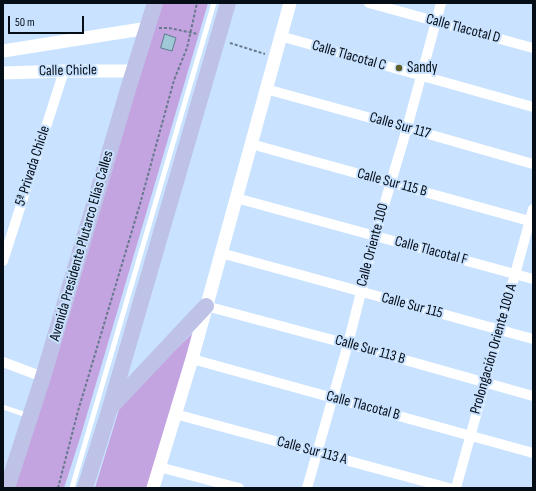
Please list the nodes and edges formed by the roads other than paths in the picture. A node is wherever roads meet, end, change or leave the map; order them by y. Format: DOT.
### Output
graph roads {
  1 [pos="155,3"];
  2 [pos="214,3"];
  3 [pos="228,3"];
  4 [pos="290,3"];
  5 [pos="369,3"];
  6 [pos="441,3"];
  7 [pos="436,22"];
  8 [pos="148,28"];
  9 [pos="280,36"];
  10 [pos="533,48"];
  11 [pos="3,51"];
  12 [pos="64,70"];
  13 [pos="134,71"];
  14 [pos="3,73"];
  15 [pos="421,76"];
  16 [pos="266,89"];
  17 [pos="533,107"];
  18 [pos="407,128"];
  19 [pos="251,144"];
  20 [pos="533,164"];
  21 [pos="391,183"];
  22 [pos="236,198"];
  23 [pos="533,209"];
  24 [pos="531,222"];
  25 [pos="375,236"];
  26 [pos="221,253"];
  27 [pos="3,261"];
  28 [pos="515,274"];
  29 [pos="533,279"];
  30 [pos="360,292"];
  31 [pos="206,306"];
  32 [pos="500,330"];
  33 [pos="533,339"];
  34 [pos="348,344"];
  35 [pos="192,359"];
  36 [pos="3,362"];
  37 [pos="43,376"];
  38 [pos="485,383"];
  39 [pos="533,396"];
  40 [pos="333,398"];
  41 [pos="3,407"];
  42 [pos="110,408"];
  43 [pos="175,414"];
  44 [pos="30,416"];
  45 [pos="470,435"];
  46 [pos="317,452"];
  47 [pos="533,453"];
  48 [pos="159,467"];
  49 [pos="7,488"];
  50 [pos="72,488"];
  51 [pos="85,488"];
  52 [pos="153,488"];
  53 [pos="239,488"];
  54 [pos="306,488"];
  55 [pos="448,488"];
  56 [pos="456,488"];
  1 -- 8 [label="main road, Avenida Presidente Plutarco Elías Calles"];
  2 -- 50 [label="lane"];
  3 -- 42 [label="main road"];
  4 -- 9 [label="street"];
  5 -- 7 [label="street, Calle Tlacotal D"];
  6 -- 7 [label="street, Calle Oriente 100"];
  7 -- 10 [label="street, Calle Tlacotal D"];
  7 -- 15 [label="street, Calle Oriente 100"];
  8 -- 11 [label="street, Calle Chicle"];
  8 -- 13 [label="main road, Avenida Presidente Plutarco Elías Calles"];
  9 -- 15 [label="street, Calle Tlacotal C"];
  9 -- 16 [label="street"];
  12 -- 13 [label="street, Calle Chicle"];
  12 -- 14 [label="street, Calle Chicle"];
  12 -- 27 [label="street, 5ª Privada Chicle"];
  13 -- 37 [label="main road, Avenida Presidente Plutarco Elías Calles"];
  15 -- 17 [label="street, Calle Tlacotal C"];
  15 -- 18 [label="street, Calle Oriente 100"];
  16 -- 18 [label="street, Calle Sur 117"];
  16 -- 19 [label="street"];
  18 -- 20 [label="street, Calle Sur 117"];
  18 -- 21 [label="street, Calle Oriente 100"];
  19 -- 21 [label="street, Calle Sur 115 B"];
  19 -- 22 [label="street"];
  21 -- 24 [label="street, Calle Sur 115 B"];
  21 -- 25 [label="street, Calle Oriente 100"];
  22 -- 25 [label="street, Calle Tlacotal F"];
  22 -- 26 [label="street"];
  23 -- 24 [label="street, Prolongación Oriente 100 A"];
  24 -- 28 [label="street, Prolongación Oriente 100 A"];
  25 -- 28 [label="street, Calle Tlacotal F"];
  25 -- 30 [label="street, Calle Oriente 100"];
  26 -- 30 [label="street, Calle Sur 115"];
  26 -- 31 [label="street"];
  28 -- 29 [label="street, Calle Tlacotal F"];
  28 -- 32 [label="street, Prolongación Oriente 100 A"];
  30 -- 32 [label="street, Calle Sur 115"];
  30 -- 34 [label="street, Calle Oriente 100"];
  31 -- 34 [label="street, Calle Sur 113 B"];
  31 -- 35 [label="street"];
  31 -- 42 [label="main road"];
  32 -- 33 [label="street, Calle Sur 115"];
  32 -- 38 [label="street, Prolongación Oriente 100 A"];
  34 -- 38 [label="street, Calle Sur 113 B"];
  34 -- 40 [label="street, Calle Oriente 100"];
  35 -- 40 [label="street, Calle Tlacotal B"];
  35 -- 43 [label="street"];
  36 -- 37 [label="street"];
  37 -- 44 [label="main road, Avenida Presidente Plutarco Elías Calles"];
  38 -- 39 [label="street, Calle Sur 113 B"];
  38 -- 45 [label="street, Prolongación Oriente 100 A"];
  40 -- 45 [label="street, Calle Tlacotal B"];
  40 -- 46 [label="street, Calle Oriente 100"];
  41 -- 44 [label="lane"];
  42 -- 51 [label="main road"];
  43 -- 46 [label="street, Calle Sur 113 A"];
  43 -- 48 [label="street"];
  44 -- 49 [label="main road, Avenida Presidente Plutarco Elías Calles"];
  45 -- 47 [label="street, Calle Tlacotal B"];
  45 -- 56 [label="street, Prolongación Oriente 100 A"];
  46 -- 54 [label="street, Calle Oriente 100"];
  46 -- 55 [label="street, Calle Sur 113 A"];
  48 -- 52 [label="street"];
  48 -- 53 [label="street"];
}
